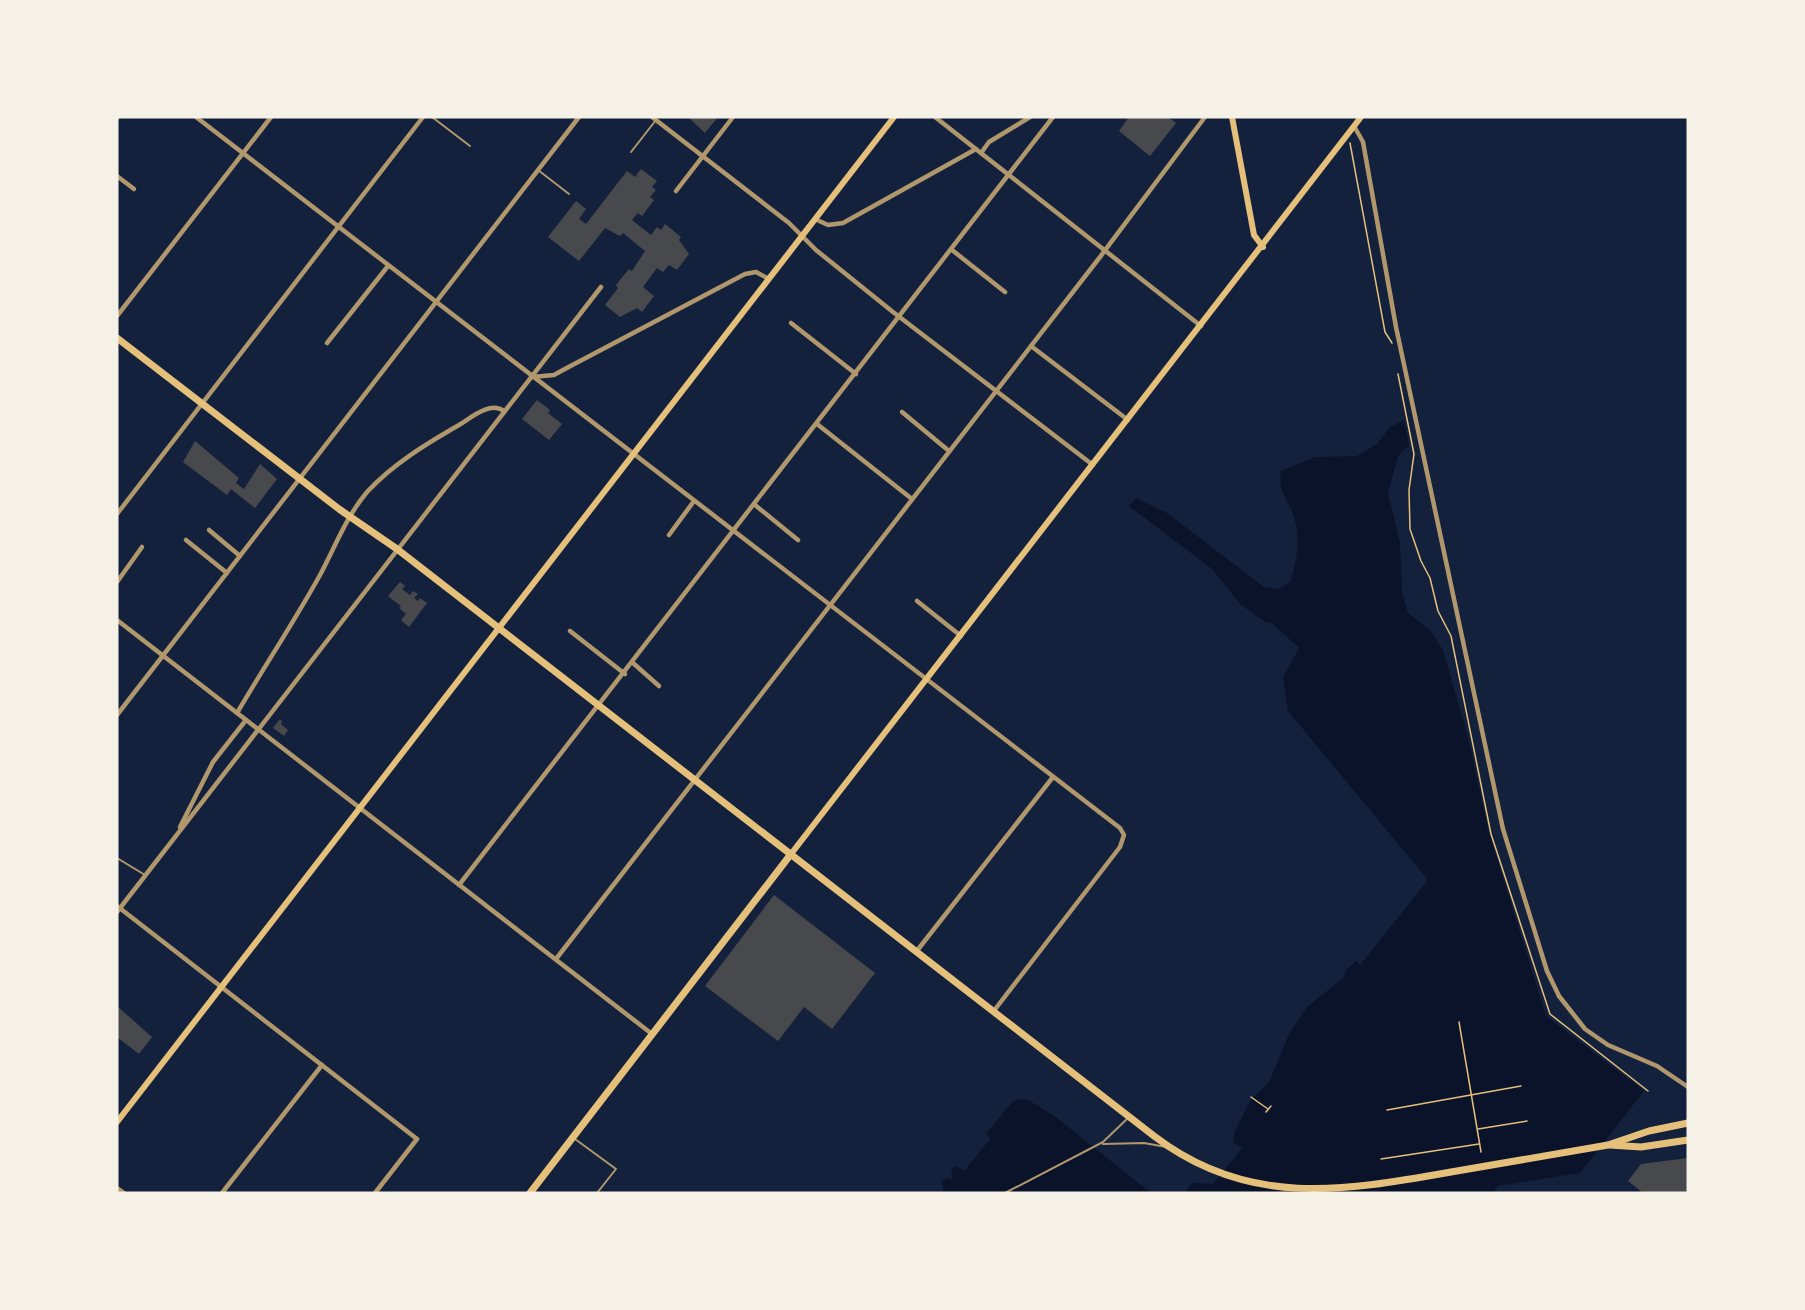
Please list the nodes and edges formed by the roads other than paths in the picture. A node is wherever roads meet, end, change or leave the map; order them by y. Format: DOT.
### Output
graph roads {
  1 [pos="196,117"];
  2 [pos="271,117"];
  3 [pos="423,117"];
  4 [pos="432,117"];
  5 [pos="579,117"];
  6 [pos="733,117"];
  7 [pos="894,117"];
  8 [pos="935,117"];
  9 [pos="949,117"];
  10 [pos="1030,117"];
  11 [pos="1053,117"];
  12 [pos="1205,117"];
  13 [pos="1232,117"];
  14 [pos="1361,117"];
  15 [pos="654,118"];
  16 [pos="944,124"];
  17 [pos="1354,126"];
  18 [pos="470,146"];
  19 [pos="976,149"];
  20 [pos="631,152"];
  21 [pos="243,153"];
  22 [pos="981,153"];
  23 [pos="703,156"];
  24 [pos="538,170"];
  25 [pos="117,176"];
  26 [pos="1010,176"];
  27 [pos="134,189"];
  28 [pos="676,191"];
  29 [pos="569,194"];
  30 [pos="815,219"];
  31 [pos="338,227"];
  32 [pos="802,236"];
  33 [pos="1263,247"];
  34 [pos="952,250"];
  35 [pos="1106,250"];
  36 [pos="388,266"];
  37 [pos="769,279"];
  38 [pos="601,287"];
  39 [pos="1005,291"];
  40 [pos="435,303"];
  41 [pos="117,316"];
  42 [pos="900,317"];
  43 [pos="791,322"];
  44 [pos="1201,326"];
  45 [pos="117,338"];
  46 [pos="327,343"];
  47 [pos="1031,346"];
  48 [pos="856,374"];
  49 [pos="532,377"];
  50 [pos="996,391"];
  51 [pos="202,404"];
  52 [pos="504,411"];
  53 [pos="902,412"];
  54 [pos="1128,420"];
  55 [pos="817,424"];
  56 [pos="949,451"];
  57 [pos="633,454"];
  58 [pos="1093,465"];
  59 [pos="299,478"];
  60 [pos="912,499"];
  61 [pos="694,501"];
  62 [pos="755,506"];
  63 [pos="117,514"];
  64 [pos="349,517"];
  65 [pos="209,530"];
  66 [pos="734,532"];
  67 [pos="669,535"];
  68 [pos="186,540"];
  69 [pos="798,540"];
  70 [pos="142,548"];
  71 [pos="397,549"];
  72 [pos="240,555"];
  73 [pos="227,573"];
  74 [pos="117,582"];
  75 [pos="917,601"];
  76 [pos="830,605"];
  77 [pos="117,620"];
  78 [pos="499,628"];
  79 [pos="570,632"];
  80 [pos="961,636"];
  81 [pos="163,656"];
  82 [pos="633,663"];
  83 [pos="624,674"];
  84 [pos="927,680"];
  85 [pos="659,686"];
  86 [pos="599,707"];
  87 [pos="237,713"];
  88 [pos="117,715"];
  89 [pos="246,720"];
  90 [pos="258,729"];
  91 [pos="1053,777"];
  92 [pos="694,781"];
  93 [pos="360,808"];
  94 [pos="175,837"];
  95 [pos="791,854"];
  96 [pos="117,858"];
  97 [pos="145,875"];
  98 [pos="459,885"];
  99 [pos="118,908"];
  100 [pos="916,952"];
  101 [pos="556,959"];
  102 [pos="221,987"];
  103 [pos="993,1012"];
  104 [pos="652,1034"];
  105 [pos="322,1065"];
  106 [pos="1688,1087"];
  107 [pos="1129,1117"];
  108 [pos="117,1122"];
  109 [pos="1688,1123"];
  110 [pos="573,1137"];
  111 [pos="1688,1140"];
  112 [pos="1100,1144"];
  113 [pos="1608,1145"];
  114 [pos="1175,1150"];
  115 [pos="117,1188"];
  116 [pos="124,1193"];
  117 [pos="222,1193"];
  118 [pos="375,1193"];
  119 [pos="530,1193"];
  120 [pos="597,1193"];
  121 [pos="1005,1193"];
  1 -- 21 [label="street"];
  2 -- 21 [label="street"];
  3 -- 31 [label="street"];
  4 -- 18 [label="lane"];
  5 -- 24 [label="street"];
  6 -- 23 [label="street"];
  7 -- 30 [label="main road"];
  8 -- 16 [label="street"];
  9 -- 16 [label="street"];
  10 -- 22 [label="street"];
  11 -- 26 [label="street"];
  12 -- 35 [label="street"];
  13 -- 33 [label="main road"];
  14 -- 17 [label="main road"];
  15 -- 20 [label="lane"];
  15 -- 23 [label="street"];
  16 -- 19 [label="street"];
  17 -- 33 [label="main road"];
  17 -- 106 [label="street"];
  19 -- 22 [label="street"];
  19 -- 30 [label="street"];
  21 -- 31 [label="street"];
  21 -- 41 [label="street"];
  22 -- 26 [label="street"];
  23 -- 28 [label="street"];
  23 -- 32 [label="street"];
  24 -- 29 [label="lane"];
  24 -- 40 [label="street"];
  25 -- 27 [label="street"];
  26 -- 34 [label="street"];
  26 -- 35 [label="street"];
  30 -- 32 [label="main road"];
  31 -- 36 [label="street"];
  31 -- 51 [label="street"];
  32 -- 37 [label="main road"];
  32 -- 42 [label="street"];
  33 -- 44 [label="main road"];
  34 -- 39 [label="street"];
  34 -- 42 [label="street"];
  35 -- 44 [label="street"];
  35 -- 47 [label="street"];
  36 -- 40 [label="street"];
  36 -- 46 [label="street"];
  37 -- 49 [label="street"];
  37 -- 57 [label="main road"];
  38 -- 49 [label="street"];
  40 -- 49 [label="street"];
  40 -- 59 [label="street"];
  42 -- 48 [label="street"];
  42 -- 50 [label="street"];
  43 -- 48 [label="street"];
  44 -- 54 [label="main road"];
  45 -- 51 [label="main road"];
  47 -- 50 [label="street"];
  47 -- 54 [label="street"];
  48 -- 55 [label="street"];
  49 -- 52 [label="street"];
  49 -- 57 [label="street"];
  50 -- 56 [label="street"];
  50 -- 58 [label="street"];
  51 -- 59 [label="main road"];
  51 -- 63 [label="street"];
  52 -- 64 [label="street"];
  52 -- 71 [label="street"];
  53 -- 56 [label="street"];
  54 -- 58 [label="main road"];
  55 -- 60 [label="street"];
  55 -- 62 [label="street"];
  56 -- 60 [label="street"];
  57 -- 61 [label="street"];
  57 -- 78 [label="main road"];
  58 -- 80 [label="main road"];
  59 -- 64 [label="main road"];
  59 -- 72 [label="street"];
  60 -- 76 [label="street"];
  61 -- 66 [label="street"];
  61 -- 67 [label="street"];
  62 -- 66 [label="street"];
  62 -- 69 [label="street"];
  64 -- 71 [label="main road"];
  64 -- 87 [label="street"];
  65 -- 72 [label="street"];
  66 -- 76 [label="street"];
  66 -- 82 [label="street"];
  68 -- 73 [label="street"];
  70 -- 74 [label="street"];
  71 -- 78 [label="main road"];
  71 -- 90 [label="street"];
  72 -- 73 [label="street"];
  73 -- 81 [label="street"];
  75 -- 80 [label="street"];
  76 -- 84 [label="street"];
  76 -- 92 [label="street"];
  77 -- 81 [label="street"];
  78 -- 86 [label="main road"];
  78 -- 93 [label="main road"];
  79 -- 83 [label="street"];
  80 -- 84 [label="main road"];
  81 -- 87 [label="street"];
  81 -- 88 [label="street"];
  82 -- 83 [label="street"];
  82 -- 85 [label="street"];
  83 -- 86 [label="street"];
  84 -- 91 [label="street"];
  84 -- 95 [label="main road"];
  86 -- 92 [label="main road"];
  86 -- 98 [label="street"];
  87 -- 89 [label="street"];
  89 -- 90 [label="street"];
  89 -- 94 [label="street"];
  90 -- 93 [label="street"];
  90 -- 94 [label="street"];
  91 -- 100 [label="street"];
  91 -- 103 [label="street"];
  92 -- 95 [label="main road"];
  92 -- 101 [label="street"];
  93 -- 98 [label="street"];
  93 -- 102 [label="main road"];
  94 -- 97 [label="street"];
  95 -- 100 [label="main road"];
  95 -- 104 [label="main road"];
  96 -- 97 [label="lane"];
  97 -- 99 [label="street"];
  98 -- 101 [label="street"];
  99 -- 102 [label="street"];
  100 -- 103 [label="main road"];
  101 -- 104 [label="street"];
  102 -- 105 [label="street"];
  102 -- 108 [label="main road"];
  103 -- 107 [label="main road"];
  104 -- 110 [label="main road"];
  105 -- 117 [label="street"];
  105 -- 118 [label="street"];
  107 -- 112 [label="lane"];
  107 -- 114 [label="main road"];
  109 -- 113 [label="main road"];
  110 -- 119 [label="main road"];
  110 -- 120 [label="lane"];
  111 -- 113 [label="main road"];
  112 -- 114 [label="lane"];
  112 -- 121 [label="lane"];
  113 -- 114 [label="main road"];
  115 -- 116 [label="street"];
}
